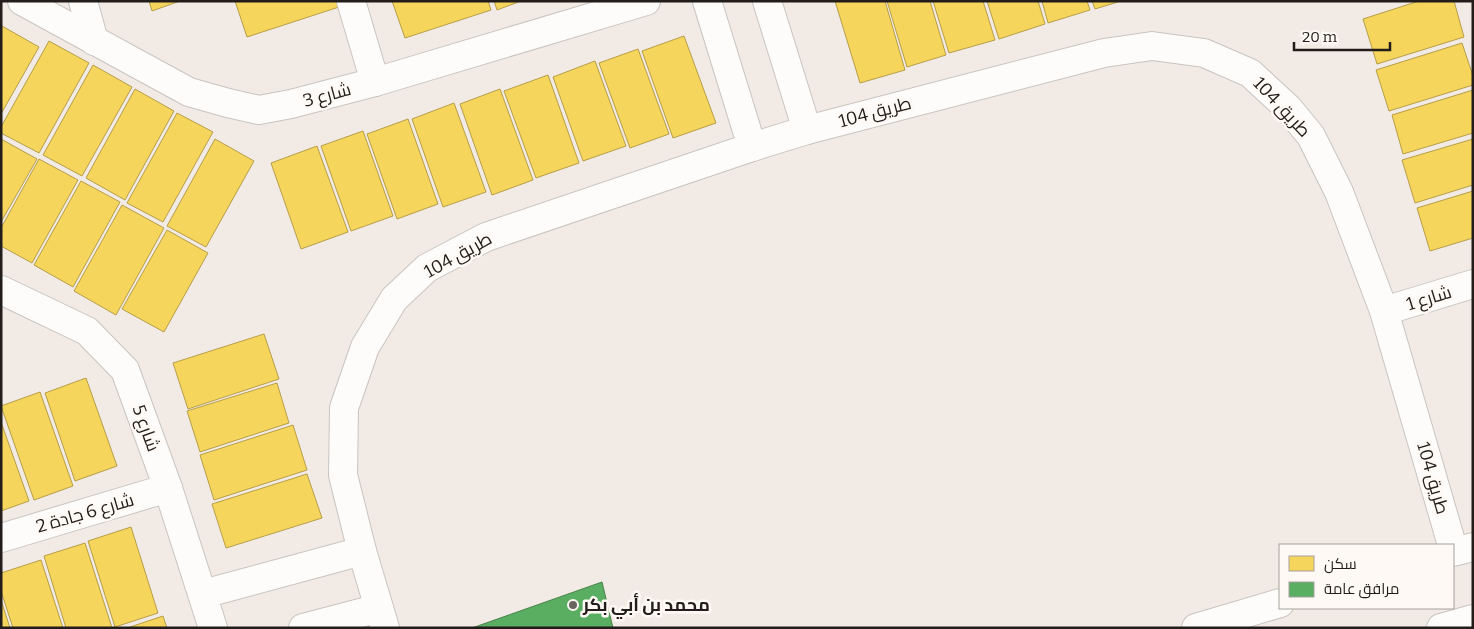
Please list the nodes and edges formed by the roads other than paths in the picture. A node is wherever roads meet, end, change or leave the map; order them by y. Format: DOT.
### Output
graph roads {
  1 [pos="22,1"];
  2 [pos="83,1"];
  3 [pos="351,1"];
  4 [pos="707,1"];
  5 [pos="767,1"];
  6 [pos="633,3"];
  7 [pos="94,41"];
  8 [pos="375,82"];
  9 [pos="808,130"];
  10 [pos="752,147"];
  11 [pos="1473,284"];
  12 [pos="1,290"];
  13 [pos="1384,311"];
  14 [pos="168,488"];
  15 [pos="1,538"];
  16 [pos="1457,549"];
  17 [pos="362,551"];
  18 [pos="203,594"];
  19 [pos="1279,603"];
  20 [pos="382,618"];
  21 [pos="1471,622"];
  22 [pos="214,628"];
  23 [pos="303,628"];
  24 [pos="1196,628"];
  25 [pos="1441,628"];
  1 -- 7 [label="street, شارع 3"];
  2 -- 7 [label="street"];
  3 -- 8 [label="street"];
  4 -- 10 [label="street"];
  5 -- 9 [label="street"];
  6 -- 8 [label="street, شارع 3"];
  7 -- 8 [label="street, شارع 3"];
  9 -- 10 [label="street, طريق 104"];
  9 -- 13 [label="street, طريق 104"];
  10 -- 17 [label="street, طريق 104"];
  11 -- 13 [label="street, شارع 1"];
  12 -- 14 [label="street, شارع 5"];
  13 -- 16 [label="street, طريق 104"];
  14 -- 15 [label="street, شارع 6 جادة 2"];
  14 -- 18 [label="street, شارع 5"];
  17 -- 18 [label="street"];
  17 -- 20 [label="street, طريق 104"];
  18 -- 22 [label="street, شارع 5"];
  19 -- 24 [label="street"];
  20 -- 23 [label="street, طريق 104"];
  21 -- 25 [label="street"];
}
